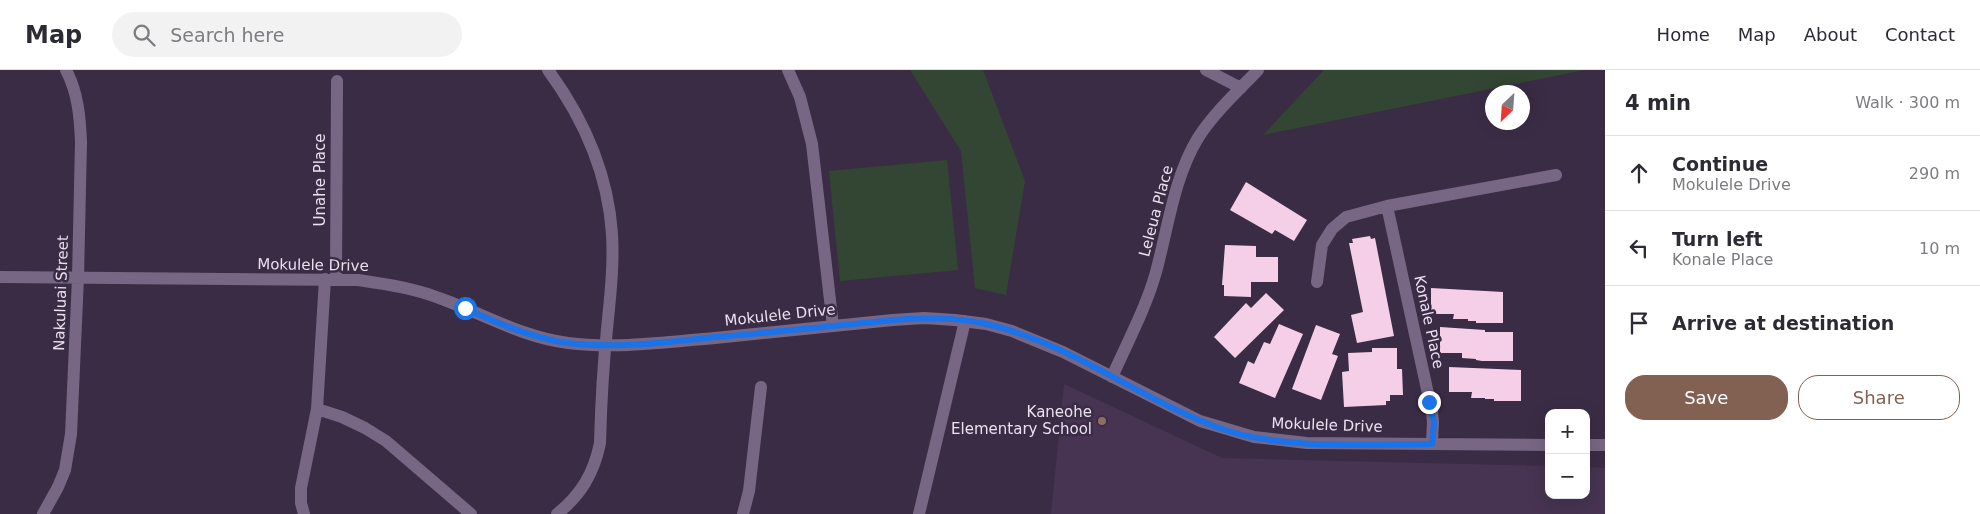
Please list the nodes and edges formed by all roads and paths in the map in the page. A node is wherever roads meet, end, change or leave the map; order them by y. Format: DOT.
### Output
graph roads {
  1 [pos="66,70"];
  2 [pos="548,70"];
  3 [pos="788,70"];
  4 [pos="1206,70"];
  5 [pos="1258,70"];
  6 [pos="336,81"];
  7 [pos="1240,88"];
  8 [pos="1556,175"];
  9 [pos="1387,206"];
  10 [pos="0,277"];
  11 [pos="78,278"];
  12 [pos="330,280"];
  13 [pos="1317,282"];
  14 [pos="966,321"];
  15 [pos="833,326"];
  16 [pos="605,346"];
  17 [pos="1112,377"];
  18 [pos="761,387"];
  19 [pos="317,409"];
  20 [pos="1432,444"];
  21 [pos="1545,445"];
  22 [pos="1590,445"];
  23 [pos="1605,445"];
  24 [pos="43,514"];
  25 [pos="304,514"];
  26 [pos="472,514"];
  27 [pos="557,514"];
  28 [pos="743,514"];
  29 [pos="919,514"];
  1 -- 11 [label="street, Nakuluai Street"];
  2 -- 16 [label="street"];
  3 -- 15 [label="street"];
  4 -- 7 [label="street"];
  5 -- 7 [label="street, Leleua Place"];
  6 -- 12 [label="street, Unahe Place"];
  7 -- 17 [label="street, Leleua Place"];
  8 -- 9 [label="street"];
  9 -- 13 [label="street"];
  9 -- 20 [label="street, Konale Place"];
  10 -- 11 [label="street, Mokulele Drive"];
  11 -- 12 [label="street, Mokulele Drive"];
  11 -- 24 [label="street, Nakuluai Street"];
  12 -- 16 [label="street, Mokulele Drive"];
  12 -- 19 [label="street, Unahe Place"];
  14 -- 15 [label="street, Mokulele Drive"];
  14 -- 17 [label="street, Mokulele Drive"];
  14 -- 29 [label="street"];
  15 -- 16 [label="street, Mokulele Drive"];
  16 -- 27 [label="street"];
  17 -- 20 [label="street, Mokulele Drive"];
  18 -- 28 [label="street"];
  19 -- 25 [label="street, Unahe Place"];
  19 -- 26 [label="street"];
  20 -- 21 [label="street, Mokulele Drive"];
  22 -- 23 [label="street"];
}
